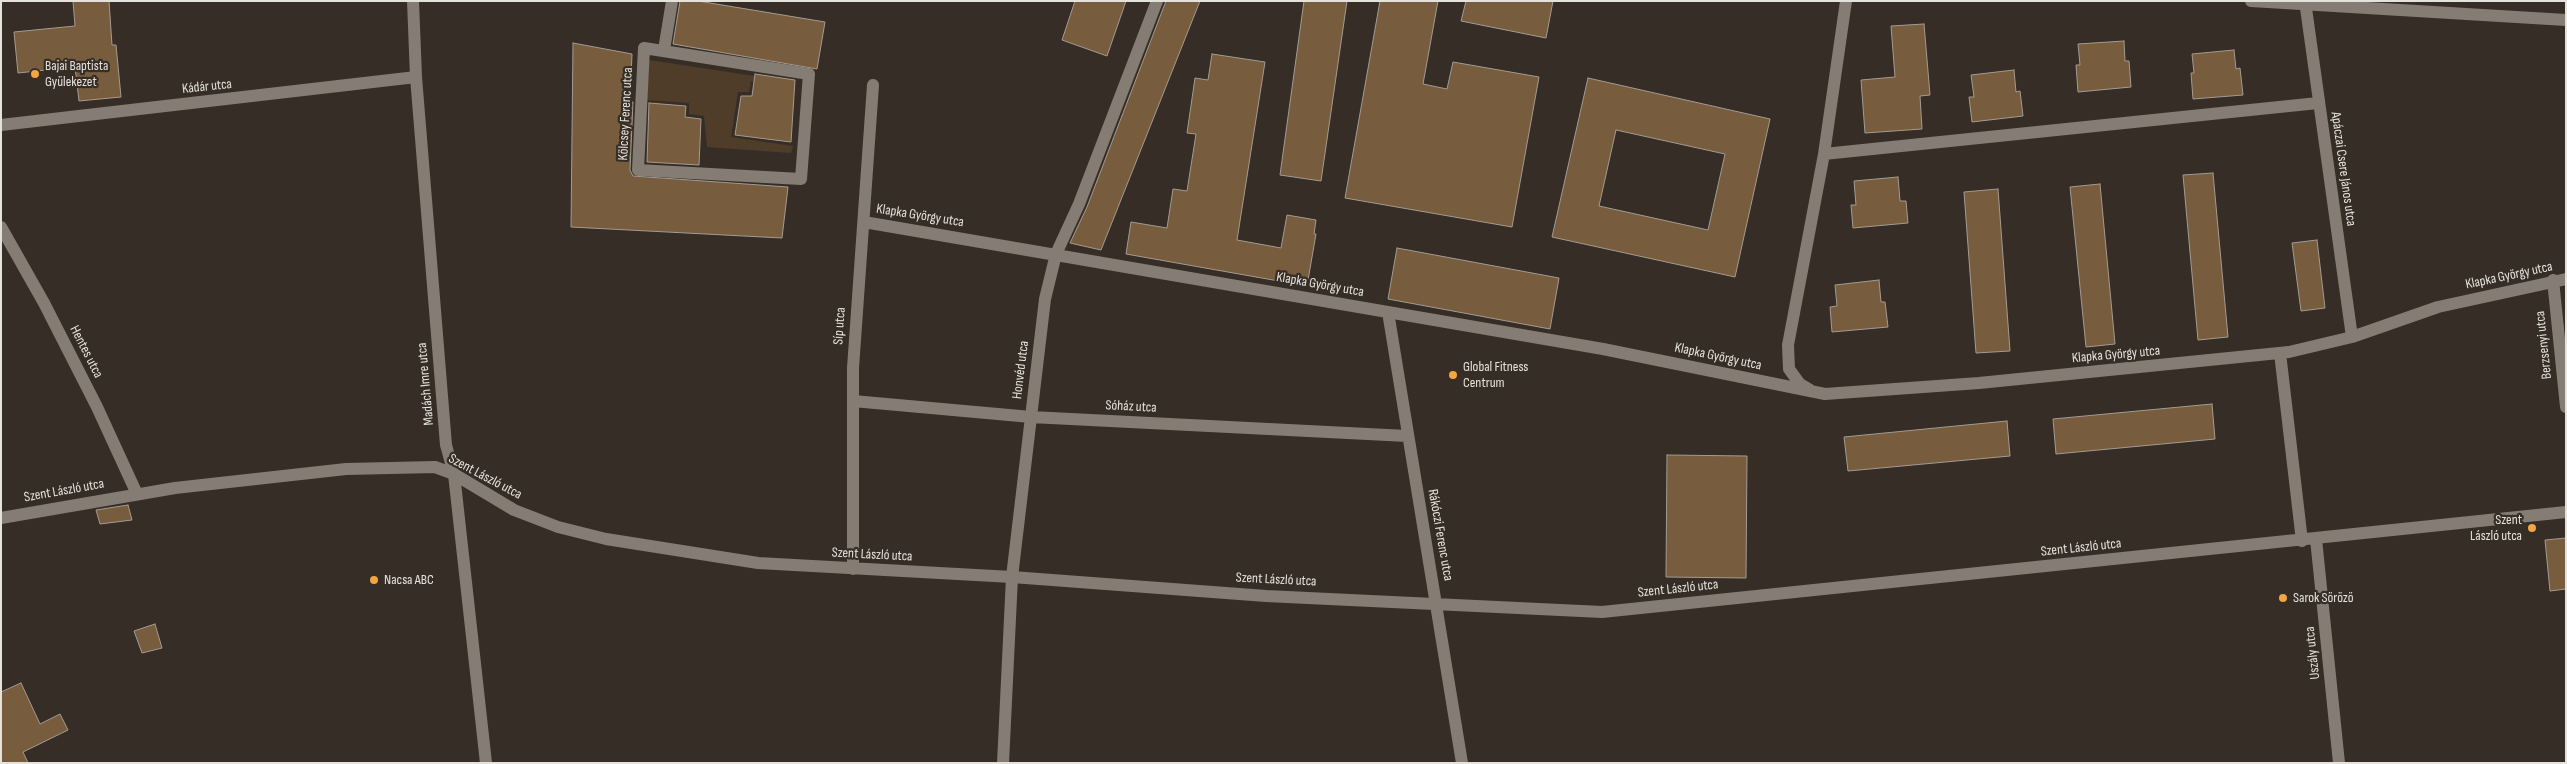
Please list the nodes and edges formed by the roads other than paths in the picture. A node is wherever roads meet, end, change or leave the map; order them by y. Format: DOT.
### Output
graph roads {
  1 [pos="413,1"];
  2 [pos="672,1"];
  3 [pos="1157,1"];
  4 [pos="1846,1"];
  5 [pos="2251,1"];
  6 [pos="2305,3"];
  7 [pos="2566,20"];
  8 [pos="664,50"];
  9 [pos="416,77"];
  10 [pos="873,85"];
  11 [pos="2318,103"];
  12 [pos="1,125"];
  13 [pos="1824,154"];
  14 [pos="864,222"];
  15 [pos="1,227"];
  16 [pos="1056,254"];
  17 [pos="2559,280"];
  18 [pos="1388,312"];
  19 [pos="2352,337"];
  20 [pos="2280,354"];
  21 [pos="1814,392"];
  22 [pos="853,401"];
  23 [pos="2566,407"];
  24 [pos="1031,417"];
  25 [pos="1407,436"];
  26 [pos="454,474"];
  27 [pos="137,494"];
  28 [pos="2566,512"];
  29 [pos="1,518"];
  30 [pos="2316,539"];
  31 [pos="2302,541"];
  32 [pos="852,569"];
  33 [pos="1012,577"];
  34 [pos="1437,604"];
  35 [pos="486,763"];
  36 [pos="1003,763"];
  37 [pos="1462,763"];
  38 [pos="2339,763"];
  1 -- 9 [label="street, Madách Imre utca"];
  2 -- 8 [label="street"];
  3 -- 16 [label="street, Honvéd utca"];
  4 -- 13 [label="street"];
  5 -- 6 [label="street"];
  6 -- 7 [label="street"];
  6 -- 11 [label="street, Apáczai Csere János utca"];
  8 -- 8 [label="street, Kölcsey Ferenc utca"];
  9 -- 12 [label="street, Kádár utca"];
  9 -- 26 [label="street, Madách Imre utca"];
  10 -- 14 [label="street, Síp utca"];
  11 -- 13 [label="street"];
  11 -- 19 [label="street, Apáczai Csere János utca"];
  13 -- 21 [label="street"];
  14 -- 16 [label="street, Klapka György utca"];
  14 -- 22 [label="street, Síp utca"];
  15 -- 27 [label="street, Hentes utca"];
  16 -- 18 [label="street, Klapka György utca"];
  16 -- 24 [label="street, Honvéd utca"];
  17 -- 19 [label="street, Klapka György utca"];
  17 -- 23 [label="street, Berzsenyi utca"];
  18 -- 21 [label="street, Klapka György utca"];
  18 -- 25 [label="street, Rákóczi Ferenc utca"];
  19 -- 20 [label="street, Klapka György utca"];
  20 -- 21 [label="street, Klapka György utca"];
  20 -- 31 [label="street"];
  22 -- 24 [label="street, Sóház utca"];
  22 -- 32 [label="street, Síp utca"];
  24 -- 25 [label="street, Sóház utca"];
  24 -- 33 [label="street, Honvéd utca"];
  25 -- 34 [label="street, Rákóczi Ferenc utca"];
  26 -- 27 [label="street, Szent László utca"];
  26 -- 32 [label="street, Szent László utca"];
  26 -- 35 [label="street, Madách Imre utca"];
  27 -- 29 [label="street, Szent László utca"];
  28 -- 30 [label="street, Szent László utca"];
  30 -- 31 [label="street, Szent László utca"];
  30 -- 38 [label="street, Uszály utca"];
  31 -- 34 [label="street, Szent László utca"];
  32 -- 33 [label="street, Szent László utca"];
  33 -- 34 [label="street, Szent László utca"];
  33 -- 36 [label="street, Honvéd utca"];
  34 -- 37 [label="street, Rákóczi Ferenc utca"];
}
